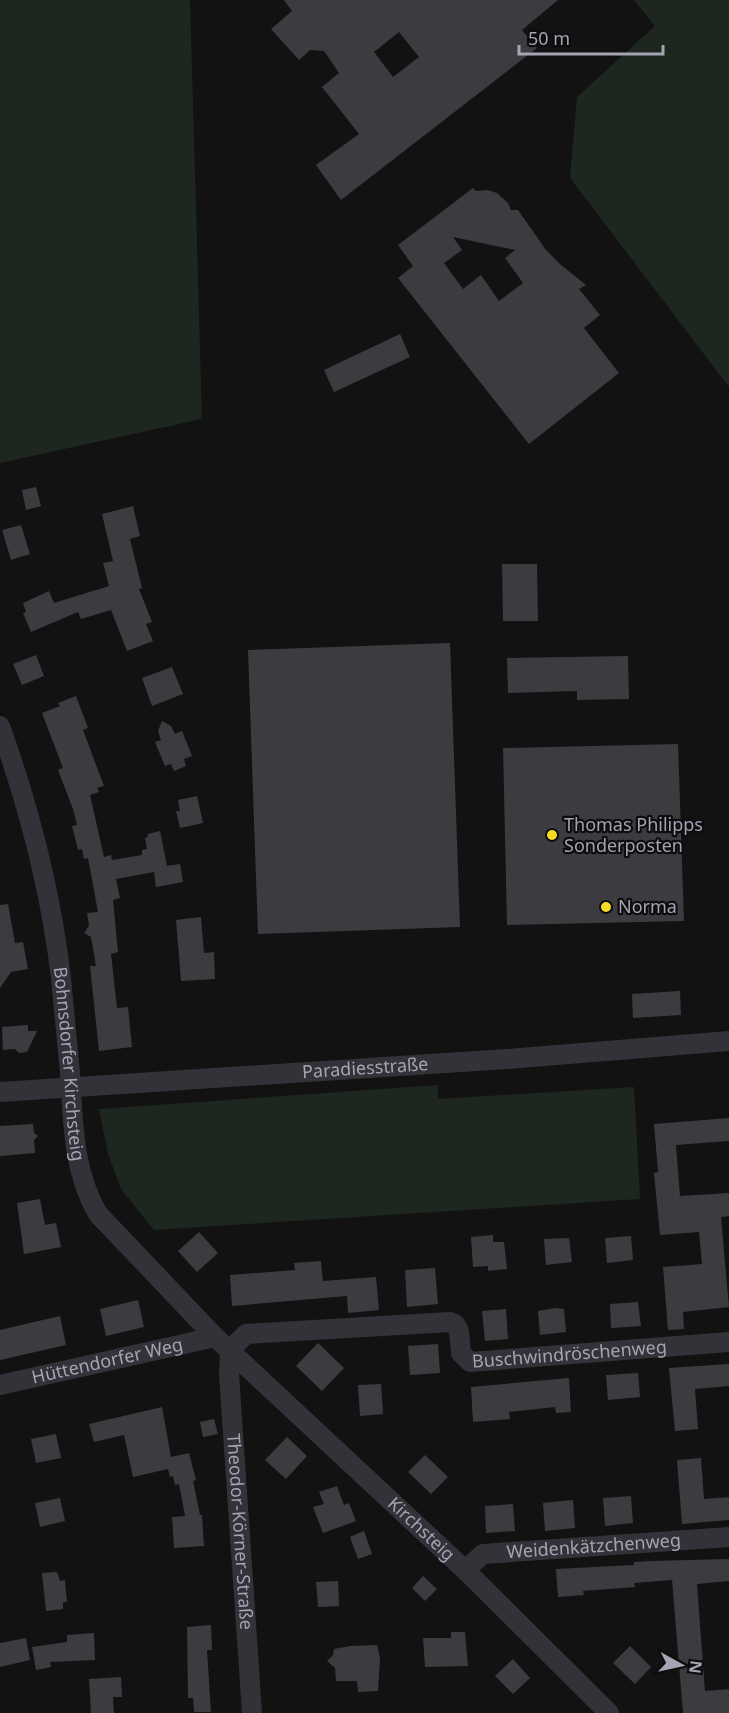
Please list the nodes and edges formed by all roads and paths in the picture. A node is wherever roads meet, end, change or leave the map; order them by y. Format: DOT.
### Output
graph roads {
  1 [pos="0,726"];
  2 [pos="729,1041"];
  3 [pos="71,1088"];
  4 [pos="0,1092"];
  5 [pos="214,1337"];
  6 [pos="729,1342"];
  7 [pos="230,1350"];
  8 [pos="0,1385"];
  9 [pos="729,1537"];
  10 [pos="465,1570"];
  11 [pos="252,1713"];
  12 [pos="609,1713"];
  1 -- 3 [label="street, Bohnsdorfer Kirchsteig"];
  2 -- 3 [label="street, Paradiesstraße"];
  3 -- 4 [label="street, Paradiesstraße"];
  3 -- 5 [label="street, Bohnsdorfer Kirchsteig"];
  5 -- 7 [label="street, Bohnsdorfer Kirchsteig"];
  5 -- 8 [label="street, Hüttendorfer Weg"];
  6 -- 7 [label="street, Buschwindröschenweg"];
  7 -- 10 [label="street, Kirchsteig"];
  7 -- 11 [label="street, Theodor-Körner-Straße"];
  9 -- 10 [label="street, Weidenkätzchenweg"];
  10 -- 12 [label="street, Kirchsteig"];
}
